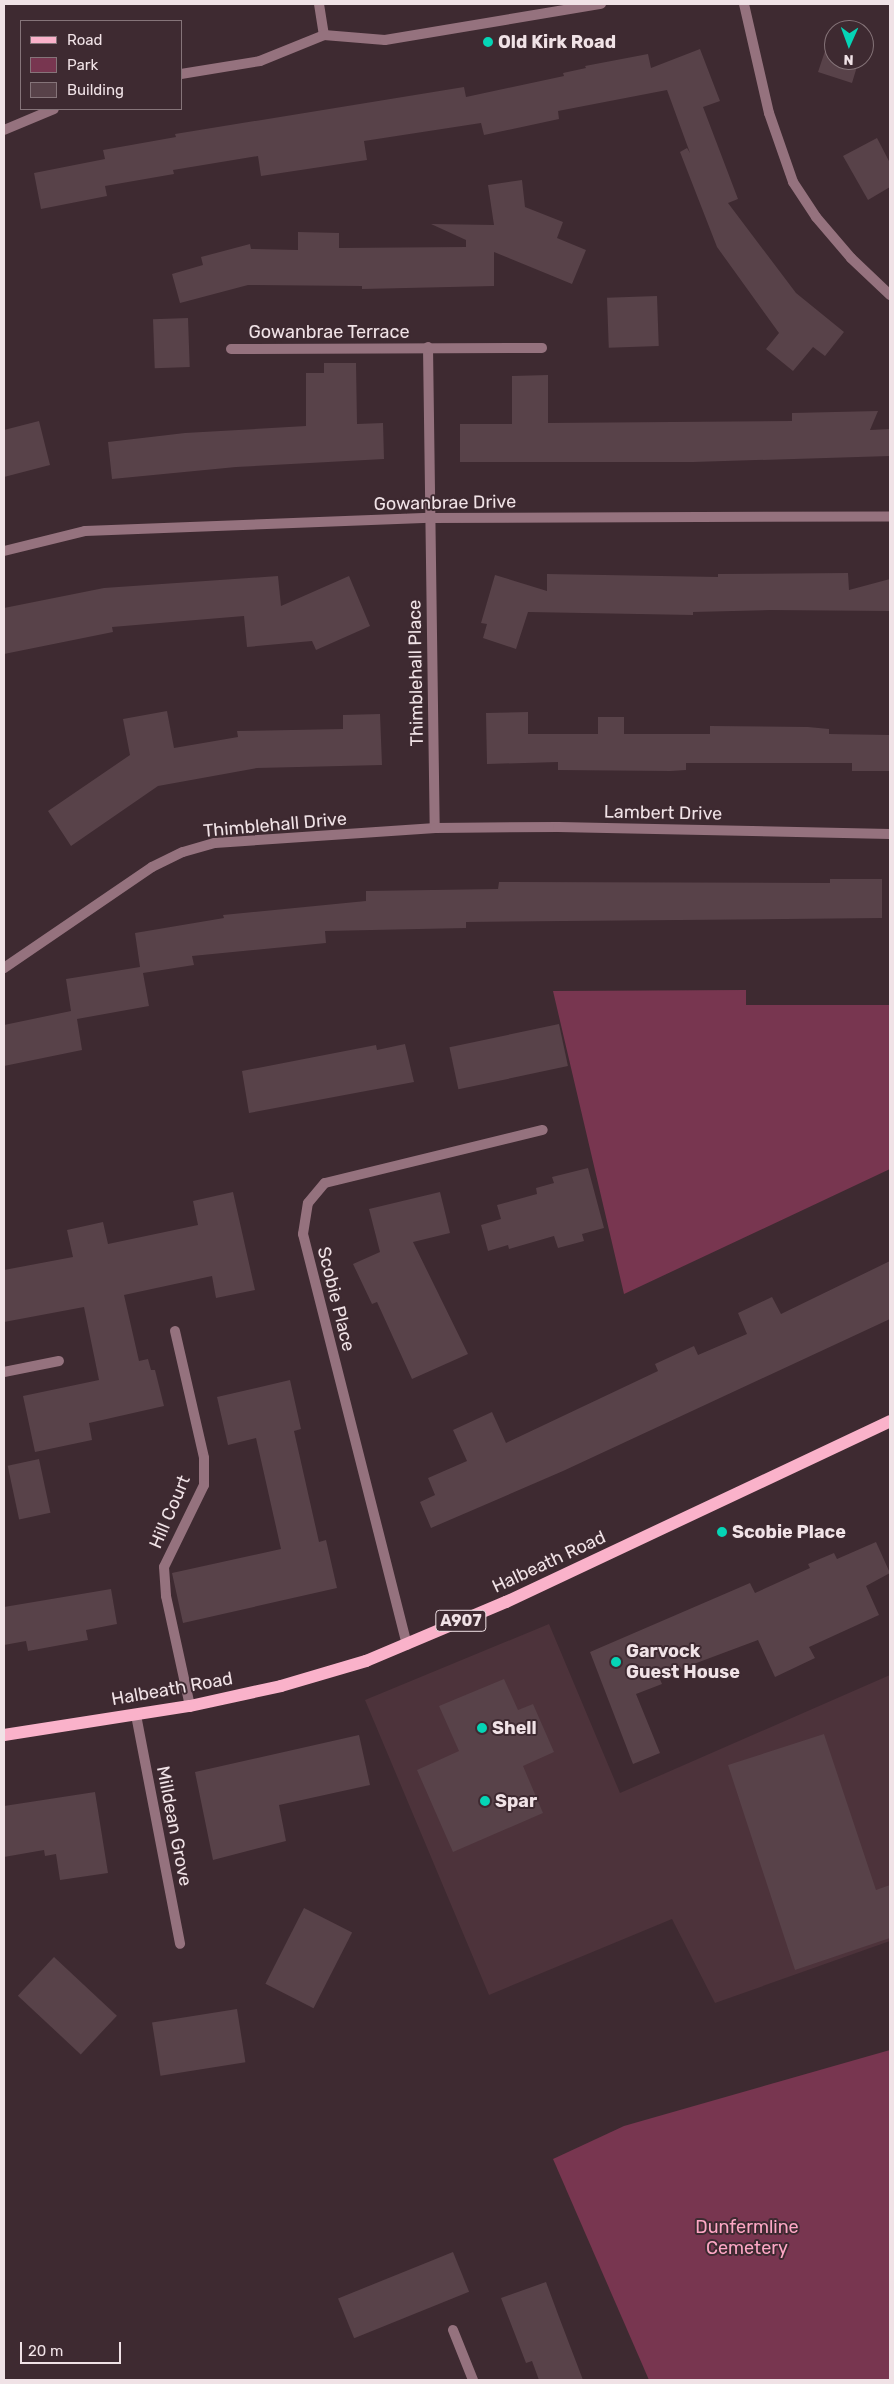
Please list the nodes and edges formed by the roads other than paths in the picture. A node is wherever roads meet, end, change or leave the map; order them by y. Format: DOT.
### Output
graph roads {
  1 [pos="319,4"];
  2 [pos="601,4"];
  3 [pos="744,4"];
  4 [pos="324,35"];
  5 [pos="182,74"];
  6 [pos="52,110"];
  7 [pos="4,130"];
  8 [pos="890,296"];
  9 [pos="428,347"];
  10 [pos="542,348"];
  11 [pos="231,349"];
  12 [pos="890,516"];
  13 [pos="430,518"];
  14 [pos="4,551"];
  15 [pos="434,828"];
  16 [pos="890,834"];
  17 [pos="4,968"];
  18 [pos="543,1130"];
  19 [pos="175,1331"];
  20 [pos="59,1361"];
  21 [pos="4,1372"];
  22 [pos="890,1421"];
  23 [pos="407,1645"];
  24 [pos="190,1706"];
  25 [pos="136,1715"];
  26 [pos="4,1735"];
  27 [pos="180,1944"];
  28 [pos="453,2330"];
  29 [pos="473,2380"];
  1 -- 4 [label="street"];
  2 -- 4 [label="street"];
  3 -- 8 [label="street"];
  4 -- 5 [label="street"];
  6 -- 7 [label="street"];
  9 -- 10 [label="street, Gowanbrae Terrace"];
  9 -- 11 [label="street, Gowanbrae Terrace"];
  9 -- 13 [label="street, Gowanbrae Terrace"];
  12 -- 13 [label="street, Gowanbrae Drive"];
  13 -- 14 [label="street, Gowanbrae Drive"];
  13 -- 15 [label="street, Thimblehall Place"];
  15 -- 16 [label="street, Lambert Drive"];
  15 -- 17 [label="street, Thimblehall Drive"];
  18 -- 23 [label="street, Scobie Place"];
  19 -- 24 [label="street, Hill Court"];
  20 -- 21 [label="street"];
  22 -- 23 [label="main road, Halbeath Road / A907"];
  23 -- 24 [label="main road, Halbeath Road / A907"];
  24 -- 25 [label="main road, Halbeath Road / A907"];
  25 -- 26 [label="main road, Halbeath Road / A907"];
  25 -- 27 [label="street, Milldean Grove"];
  28 -- 29 [label="street"];
}
